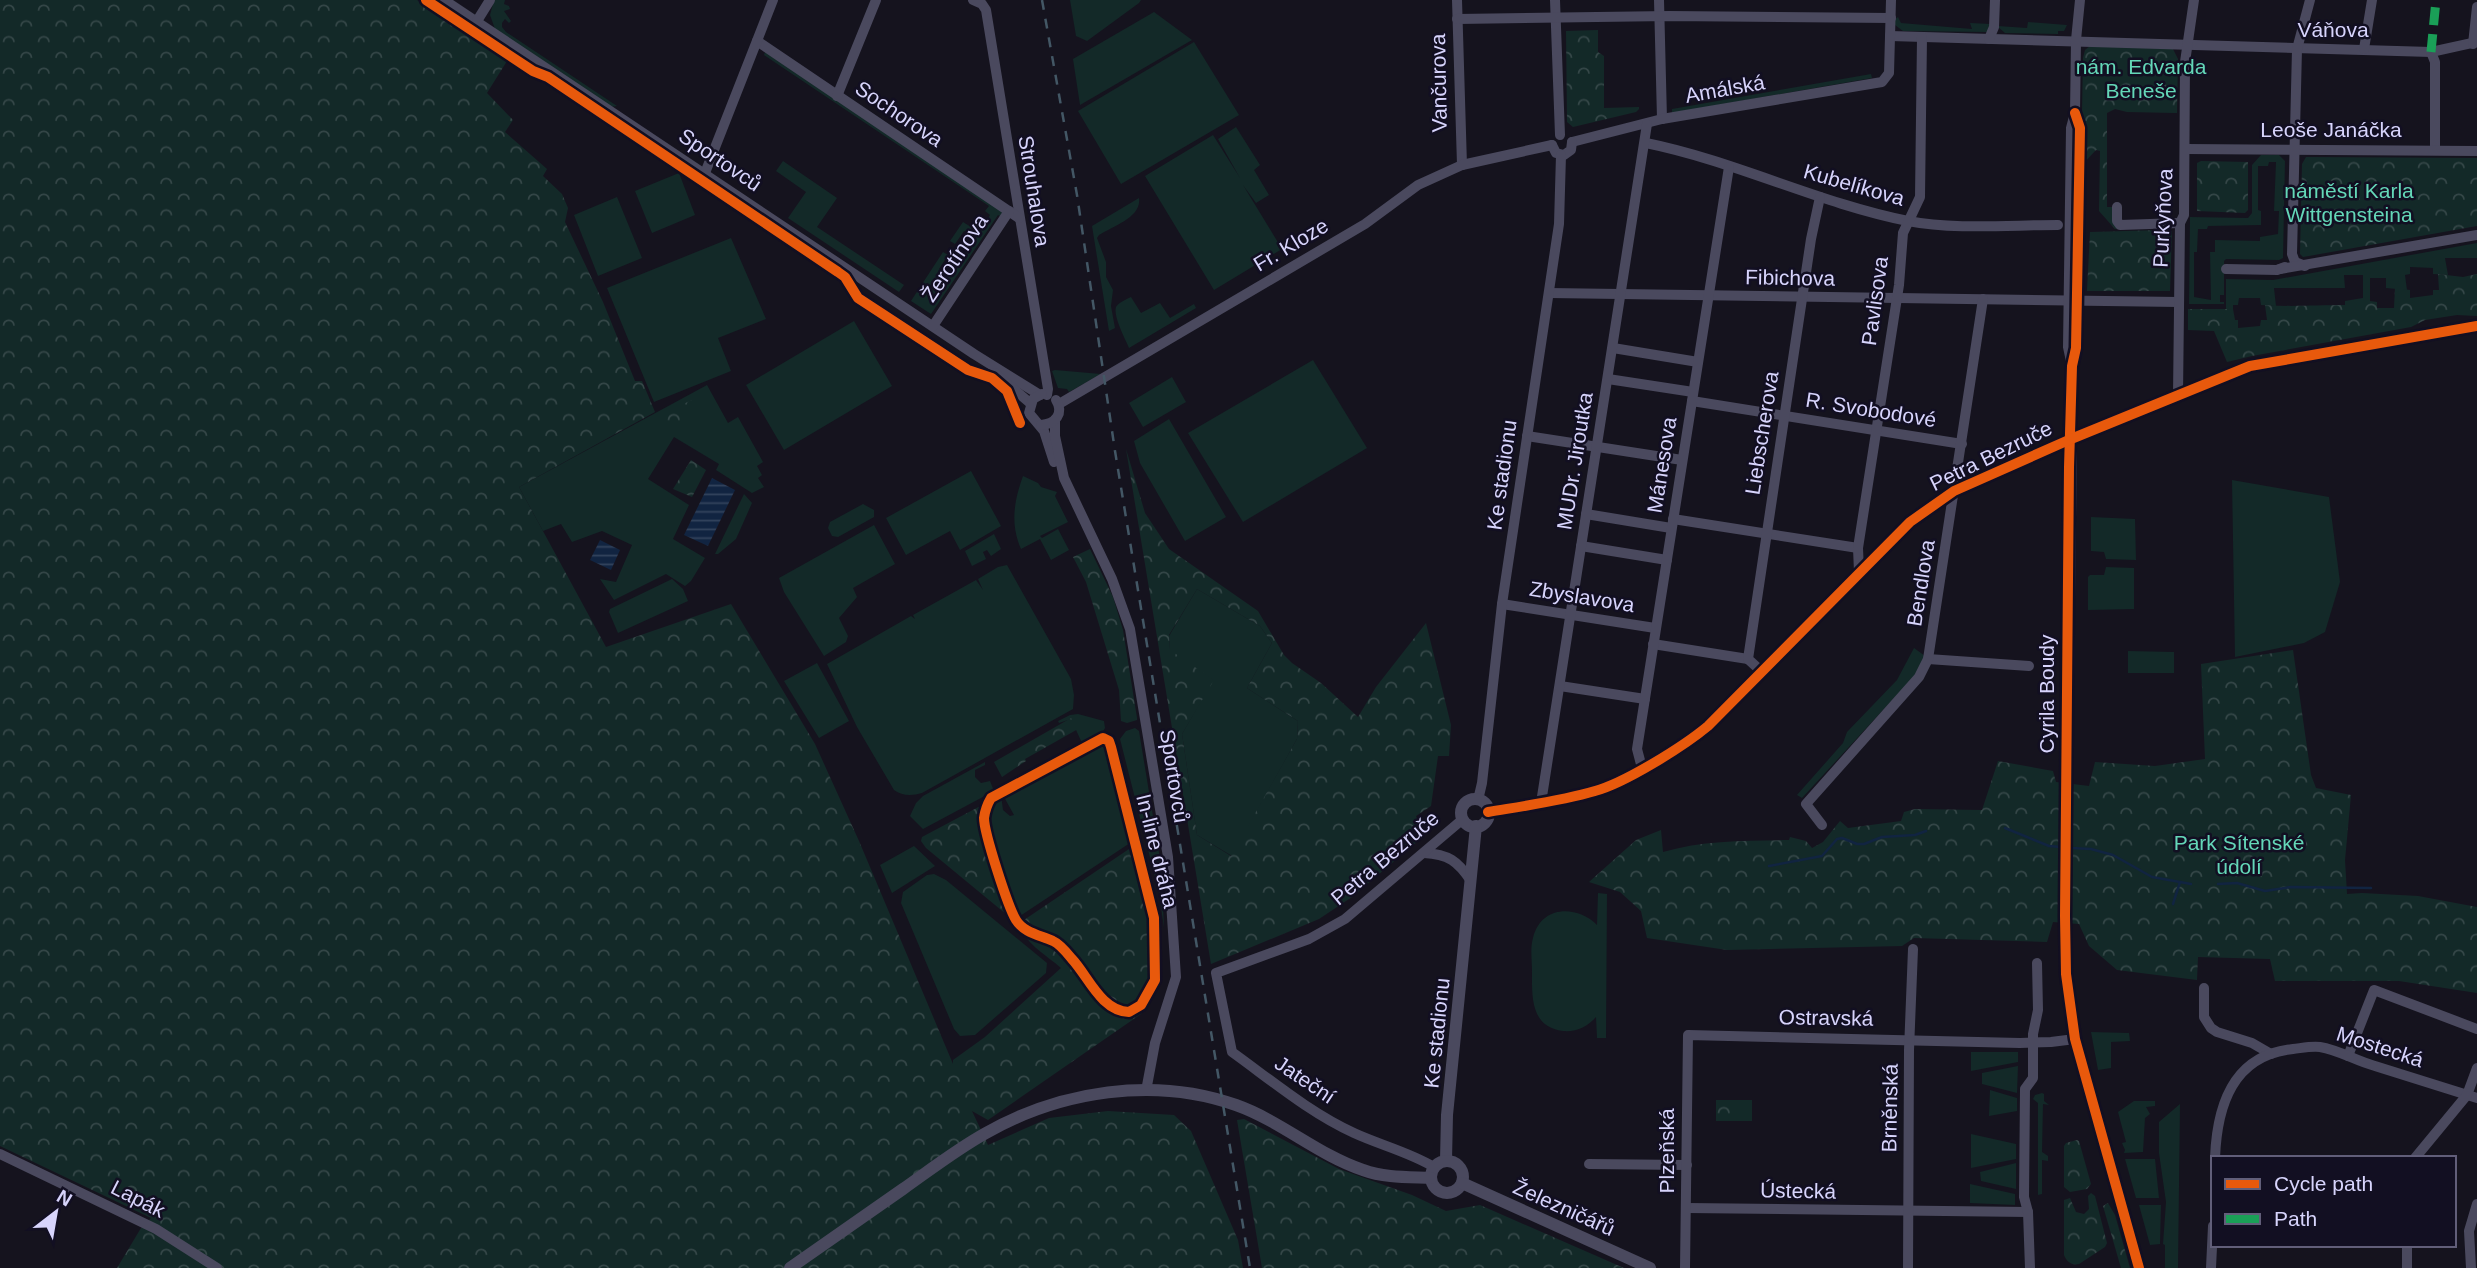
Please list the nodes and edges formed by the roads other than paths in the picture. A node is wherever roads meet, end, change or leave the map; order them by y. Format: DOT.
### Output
graph roads {
  1 [pos="444,0"];
  2 [pos="490,0"];
  3 [pos="773,0"];
  4 [pos="876,0"];
  5 [pos="973,0"];
  6 [pos="1457,0"];
  7 [pos="1556,0"];
  8 [pos="1659,0"];
  9 [pos="1891,0"];
  10 [pos="1995,0"];
  11 [pos="2080,0"];
  12 [pos="2193,0"];
  13 [pos="2310,0"];
  14 [pos="2372,0"];
  15 [pos="2477,7"];
  16 [pos="1659,16"];
  17 [pos="1891,18"];
  18 [pos="1457,19"];
  19 [pos="1556,19"];
  20 [pos="477,21"];
  21 [pos="1890,36"];
  22 [pos="1922,37"];
  23 [pos="1989,39"];
  24 [pos="2076,40"];
  25 [pos="757,41"];
  26 [pos="2475,43"];
  27 [pos="2189,44"];
  28 [pos="2297,49"];
  29 [pos="2364,49"];
  30 [pos="2431,52"];
  31 [pos="837,96"];
  32 [pos="1662,119"];
  33 [pos="1647,124"];
  34 [pos="1560,135"];
  35 [pos="1572,142"];
  36 [pos="1646,143"];
  37 [pos="1552,145"];
  38 [pos="2186,149"];
  39 [pos="2294,149"];
  40 [pos="2435,150"];
  41 [pos="2477,151"];
  42 [pos="1561,155"];
  43 [pos="1462,165"];
  44 [pos="1728,167"];
  45 [pos="705,173"];
  46 [pos="1820,197"];
  47 [pos="2117,207"];
  48 [pos="1009,211"];
  49 [pos="1019,218"];
  50 [pos="1909,221"];
  51 [pos="2180,223"];
  52 [pos="2057,225"];
  53 [pos="2477,235"];
  54 [pos="2292,254"];
  55 [pos="2305,266"];
  56 [pos="2227,269"];
  57 [pos="2280,269"];
  58 [pos="1549,293"];
  59 [pos="1620,295"];
  60 [pos="1708,297"];
  61 [pos="1803,298"];
  62 [pos="1895,299"];
  63 [pos="1983,299"];
  64 [pos="2072,301"];
  65 [pos="2179,302"];
  66 [pos="933,326"];
  67 [pos="2477,326"];
  68 [pos="1613,348"];
  69 [pos="974,354"];
  70 [pos="1698,362"];
  71 [pos="1608,379"];
  72 [pos="1044,395"];
  73 [pos="2178,395"];
  74 [pos="1692,397"];
  75 [pos="1030,403"];
  76 [pos="1059,404"];
  77 [pos="1784,416"];
  78 [pos="1055,420"];
  79 [pos="1041,425"];
  80 [pos="1876,430"];
  81 [pos="1527,436"];
  82 [pos="2071,439"];
  83 [pos="1962,444"];
  84 [pos="1597,447"];
  85 [pos="1682,460"];
  86 [pos="1064,478"];
  87 [pos="1954,491"];
  88 [pos="1586,514"];
  89 [pos="1672,523"];
  90 [pos="1766,534"];
  91 [pos="1581,546"];
  92 [pos="1858,548"];
  93 [pos="1667,560"];
  94 [pos="1858,572"];
  95 [pos="1502,604"];
  96 [pos="1572,615"];
  97 [pos="1655,628"];
  98 [pos="1653,644"];
  99 [pos="1748,659"];
  100 [pos="1928,659"];
  101 [pos="2029,666"];
  102 [pos="1760,671"];
  103 [pos="1560,686"];
  104 [pos="1645,699"];
  105 [pos="1642,768"];
  106 [pos="1478,800"];
  107 [pos="1541,803"];
  108 [pos="1488,812"];
  109 [pos="1463,819"];
  110 [pos="1822,825"];
  111 [pos="1476,826"];
  112 [pos="1424,853"];
  113 [pos="1472,884"];
  114 [pos="1913,949"];
  115 [pos="2037,963"];
  116 [pos="1216,973"];
  117 [pos="2204,988"];
  118 [pos="2477,1029"];
  119 [pos="1688,1035"];
  120 [pos="1910,1039"];
  121 [pos="2075,1039"];
  122 [pos="2033,1042"];
  123 [pos="2271,1054"];
  124 [pos="2348,1056"];
  125 [pos="2477,1068"];
  126 [pos="1146,1091"];
  127 [pos="2472,1096"];
  128 [pos="0,1154"];
  129 [pos="2215,1156"];
  130 [pos="2417,1156"];
  131 [pos="1589,1164"];
  132 [pos="1687,1165"];
  133 [pos="1437,1168"];
  134 [pos="1462,1182"];
  135 [pos="2477,1204"];
  136 [pos="1687,1208"];
  137 [pos="1908,1211"];
  138 [pos="2028,1212"];
  139 [pos="2212,1247"];
  140 [pos="2407,1247"];
  141 [pos="2030,1265"];
  142 [pos="217,1268"];
  143 [pos="790,1268"];
  144 [pos="1650,1268"];
  145 [pos="1685,1268"];
  146 [pos="1908,1268"];
  147 [pos="2139,1268"];
  148 [pos="2211,1268"];
  149 [pos="2407,1268"];
  150 [pos="2471,1268"];
  1 -- 20 [label="street, Sportovců"];
  2 -- 20 [label="street"];
  3 -- 25 [label="street"];
  4 -- 31 [label="street"];
  5 -- 49 [label="street, Strouhalova"];
  6 -- 18 [label="street, Vančurova"];
  7 -- 19 [label="street"];
  8 -- 16 [label="street"];
  9 -- 17 [label="street"];
  10 -- 23 [label="street"];
  11 -- 24 [label="street, Cyrila Boudy"];
  12 -- 27 [label="street, Purkyňova"];
  13 -- 28 [label="street"];
  14 -- 29 [label="street"];
  15 -- 26 [label="street"];
  16 -- 17 [label="street"];
  16 -- 19 [label="street"];
  16 -- 32 [label="street"];
  17 -- 21 [label="street"];
  18 -- 19 [label="street"];
  18 -- 43 [label="street, Vančurova"];
  19 -- 34 [label="street"];
  20 -- 45 [label="street, Sportovců"];
  21 -- 22 [label="street"];
  21 -- 32 [label="street, Amálská"];
  22 -- 23 [label="street"];
  22 -- 50 [label="street, Pavlisova"];
  23 -- 24 [label="street"];
  24 -- 27 [label="street"];
  24 -- 64 [label="street, Cyrila Boudy"];
  25 -- 31 [label="street, Sochorova"];
  25 -- 45 [label="street"];
  26 -- 30 [label="street, Váňova"];
  27 -- 28 [label="street, Váňova"];
  27 -- 38 [label="street, Purkyňova"];
  28 -- 29 [label="street, Váňova"];
  28 -- 39 [label="street"];
  29 -- 30 [label="street, Váňova"];
  30 -- 40 [label="street"];
  31 -- 48 [label="street, Sochorova"];
  32 -- 33 [label="street, Amálská"];
  33 -- 35 [label="street, Amálská"];
  33 -- 36 [label="street, MUDr. Jiroutka"];
  34 -- 35 [label="street"];
  34 -- 37 [label="street"];
  35 -- 42 [label="street"];
  36 -- 44 [label="street, Kubelíkova"];
  36 -- 59 [label="street, MUDr. Jiroutka"];
  37 -- 42 [label="street"];
  37 -- 43 [label="street, Fr. Kloze"];
  38 -- 39 [label="street, Leoše Janáčka"];
  38 -- 51 [label="street, Purkyňova"];
  39 -- 40 [label="street, Leoše Janáčka"];
  39 -- 54 [label="street"];
  40 -- 41 [label="street, Leoše Janáčka"];
  42 -- 58 [label="street, Ke stadionu"];
  43 -- 76 [label="street, Fr. Kloze"];
  44 -- 46 [label="street, Kubelíkova"];
  44 -- 60 [label="street, Mánesova"];
  45 -- 66 [label="street, Sportovců"];
  46 -- 50 [label="street, Kubelíkova"];
  46 -- 61 [label="street, Liebscherova"];
  47 -- 51 [label="street"];
  48 -- 49 [label="street, Sochorova"];
  48 -- 66 [label="street, Žerotínova"];
  49 -- 72 [label="street, Strouhalova"];
  50 -- 52 [label="street, Kubelíkova"];
  50 -- 62 [label="street, Pavlisova"];
  51 -- 65 [label="street, Purkyňova"];
  53 -- 55 [label="street"];
  54 -- 55 [label="street"];
  54 -- 57 [label="street"];
  55 -- 57 [label="street"];
  56 -- 57 [label="street"];
  58 -- 59 [label="street, Fibichova"];
  58 -- 81 [label="street, Ke stadionu"];
  59 -- 60 [label="street, Fibichova"];
  59 -- 68 [label="street, MUDr. Jiroutka"];
  60 -- 61 [label="street, Fibichova"];
  60 -- 70 [label="street, Mánesova"];
  61 -- 62 [label="street, Fibichova"];
  61 -- 77 [label="street, Liebscherova"];
  62 -- 63 [label="street, Fibichova"];
  62 -- 80 [label="street, Pavlisova"];
  63 -- 64 [label="street, Fibichova"];
  63 -- 83 [label="street, Bendlova"];
  64 -- 65 [label="street, Fibichova"];
  64 -- 82 [label="street, Cyrila Boudy"];
  65 -- 73 [label="street, Purkyňova"];
  66 -- 69 [label="street, Sportovců"];
  67 -- 73 [label="street, Petra Bezruče"];
  68 -- 70 [label="street"];
  68 -- 71 [label="street, MUDr. Jiroutka"];
  69 -- 72 [label="street, Sportovců"];
  69 -- 75 [label="street, Sportovců"];
  70 -- 74 [label="street, Mánesova"];
  71 -- 74 [label="street, R. Svobodové"];
  71 -- 84 [label="street, MUDr. Jiroutka"];
  72 -- 75 [label="street"];
  72 -- 76 [label="street, Sportovců"];
  73 -- 82 [label="street, Petra Bezruče"];
  74 -- 77 [label="street, R. Svobodové"];
  74 -- 85 [label="street, Mánesova"];
  75 -- 79 [label="street, Sportovců"];
  76 -- 78 [label="street, Sportovců"];
  77 -- 80 [label="street, R. Svobodové"];
  77 -- 90 [label="street, Liebscherova"];
  78 -- 79 [label="street"];
  78 -- 86 [label="street, Sportovců"];
  79 -- 86 [label="street, Sportovců"];
  80 -- 83 [label="street, R. Svobodové"];
  80 -- 92 [label="street, Pavlisova"];
  81 -- 84 [label="street"];
  81 -- 95 [label="street, Ke stadionu"];
  82 -- 87 [label="street, Petra Bezruče"];
  82 -- 121 [label="street, Cyrila Boudy"];
  83 -- 87 [label="street, Bendlova"];
  84 -- 85 [label="street"];
  84 -- 88 [label="street, MUDr. Jiroutka"];
  85 -- 89 [label="street, Mánesova"];
  86 -- 126 [label="street, Sportovců"];
  87 -- 94 [label="street, Petra Bezruče"];
  87 -- 100 [label="street, Bendlova"];
  88 -- 89 [label="street"];
  88 -- 91 [label="street, MUDr. Jiroutka"];
  89 -- 90 [label="street"];
  89 -- 93 [label="street, Mánesova"];
  90 -- 92 [label="street"];
  90 -- 99 [label="street, Liebscherova"];
  91 -- 93 [label="street"];
  91 -- 96 [label="street, MUDr. Jiroutka"];
  92 -- 94 [label="street, Pavlisova"];
  93 -- 97 [label="street, Mánesova"];
  94 -- 102 [label="street, Petra Bezruče"];
  95 -- 96 [label="street, Zbyslavova"];
  95 -- 106 [label="street, Ke stadionu"];
  96 -- 97 [label="street, Zbyslavova"];
  96 -- 103 [label="street, MUDr. Jiroutka"];
  97 -- 98 [label="street, Mánesova"];
  98 -- 99 [label="street"];
  98 -- 104 [label="street, Mánesova"];
  99 -- 102 [label="street"];
  100 -- 101 [label="street"];
  100 -- 110 [label="street, Bendlova"];
  102 -- 105 [label="street, Petra Bezruče"];
  103 -- 104 [label="street"];
  103 -- 107 [label="street, MUDr. Jiroutka"];
  104 -- 105 [label="street, Mánesova"];
  105 -- 107 [label="street, Petra Bezruče"];
  106 -- 108 [label="street"];
  106 -- 109 [label="street"];
  107 -- 108 [label="street, Petra Bezruče"];
  108 -- 111 [label="street"];
  109 -- 111 [label="street"];
  109 -- 112 [label="street, Petra Bezruče"];
  111 -- 113 [label="street, Ke stadionu"];
  112 -- 113 [label="street"];
  112 -- 116 [label="street, Petra Bezruče"];
  113 -- 133 [label="street, Ke stadionu"];
  114 -- 120 [label="street, Brněnská"];
  115 -- 122 [label="street"];
  116 -- 133 [label="street, Jateční"];
  117 -- 123 [label="street"];
  118 -- 124 [label="street"];
  119 -- 120 [label="street, Ostravská"];
  119 -- 132 [label="street, Plzeňská"];
  120 -- 122 [label="street, Ostravská"];
  120 -- 137 [label="street, Brněnská"];
  121 -- 122 [label="street, Ostravská"];
  121 -- 147 [label="street, Cyrila Boudy"];
  122 -- 138 [label="street"];
  123 -- 124 [label="street, Mostecká"];
  123 -- 129 [label="street, Mostecká"];
  124 -- 127 [label="street, Mostecká"];
  125 -- 127 [label="street"];
  126 -- 133 [label="street"];
  126 -- 143 [label="street"];
  127 -- 130 [label="street"];
  128 -- 142 [label="street, Lapák"];
  131 -- 132 [label="street"];
  132 -- 136 [label="street, Plzeňská"];
  133 -- 134 [label="street"];
  133 -- 134 [label="street"];
  134 -- 144 [label="street, Železničářů"];
  135 -- 150 [label="street"];
  136 -- 137 [label="street, Ústecká"];
  136 -- 145 [label="street, Plzeňská"];
  137 -- 138 [label="street, Ústecká"];
  137 -- 146 [label="street, Brněnská"];
  138 -- 141 [label="street"];
  139 -- 148 [label="street"];
  140 -- 149 [label="street"];
}
